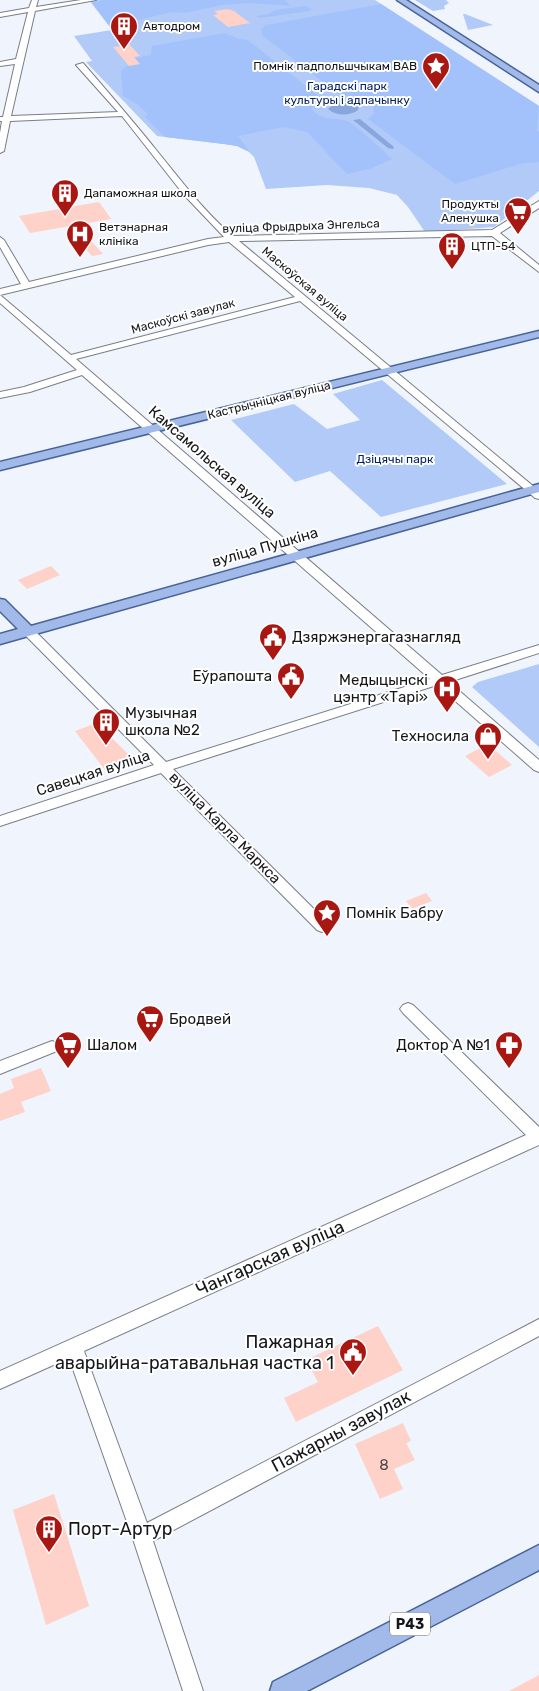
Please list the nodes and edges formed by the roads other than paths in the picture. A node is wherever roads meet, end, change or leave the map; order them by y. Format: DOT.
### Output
graph roads {
  1 [pos="35,0"];
  2 [pos="93,0"];
  3 [pos="401,0"];
  4 [pos="33,9"];
  5 [pos="0,15"];
  6 [pos="19,61"];
  7 [pos="0,64"];
  8 [pos="80,65"];
  9 [pos="539,89"];
  10 [pos="124,114"];
  11 [pos="3,119"];
  12 [pos="0,151"];
  13 [pos="539,204"];
  14 [pos="494,234"];
  15 [pos="231,239"];
  16 [pos="0,240"];
  17 [pos="539,269"];
  18 [pos="27,286"];
  19 [pos="0,292"];
  20 [pos="0,298"];
  21 [pos="303,298"];
  22 [pos="539,334"];
  23 [pos="70,358"];
  24 [pos="84,371"];
  25 [pos="389,371"];
  26 [pos="0,395"];
  27 [pos="152,429"];
  28 [pos="0,466"];
  29 [pos="536,491"];
  30 [pos="296,556"];
  31 [pos="0,603"];
  32 [pos="27,630"];
  33 [pos="0,639"];
  34 [pos="539,649"];
  35 [pos="438,680"];
  36 [pos="164,767"];
  37 [pos="539,767"];
  38 [pos="0,821"];
  39 [pos="322,926"];
  40 [pos="408,1009"];
  41 [pos="52,1047"];
  42 [pos="0,1068"];
  43 [pos="539,1137"];
  44 [pos="539,1327"];
  45 [pos="74,1347"];
  46 [pos="0,1380"];
  47 [pos="142,1536"];
  48 [pos="539,1557"];
  49 [pos="193,1691"];
  50 [pos="282,1691"];
  1 -- 4 [label="street"];
  2 -- 4 [label="street"];
  3 -- 9 [label="main road"];
  4 -- 5 [label="street"];
  4 -- 6 [label="street"];
  6 -- 7 [label="street"];
  6 -- 11 [label="street"];
  8 -- 10 [label="street, Маскоўская вуліца"];
  10 -- 11 [label="street"];
  10 -- 15 [label="street, Маскоўская вуліца"];
  11 -- 12 [label="street"];
  13 -- 14 [label="street"];
  14 -- 15 [label="street, вуліца Фрыдрыха Энгельса"];
  14 -- 17 [label="street"];
  15 -- 18 [label="street, вуліца Фрыдрыха Энгельса"];
  15 -- 21 [label="street, Маскоўская вуліца"];
  16 -- 18 [label="street"];
  18 -- 19 [label="street, вуліца Фрыдрыха Энгельса"];
  20 -- 23 [label="street, Камсамольская вуліца"];
  21 -- 23 [label="street, Маскоўскі завулак"];
  21 -- 25 [label="street, Маскоўская вуліца"];
  22 -- 25 [label="main road, Кастрычніцкая вуліца"];
  23 -- 24 [label="street, Камсамольская вуліца"];
  24 -- 26 [label="street"];
  24 -- 27 [label="street, Камсамольская вуліца"];
  25 -- 27 [label="main road, Кастрычніцкая вуліца"];
  25 -- 29 [label="street, Маскоўская вуліца"];
  27 -- 28 [label="main road, Кастрычніцкая вуліца"];
  27 -- 30 [label="street, Камсамольская вуліца"];
  29 -- 30 [label="main road, вуліца Пушкіна"];
  30 -- 32 [label="main road, вуліца Пушкіна"];
  30 -- 35 [label="street, Камсамольская вуліца"];
  31 -- 32 [label="main road, вуліца Карла Маркса"];
  32 -- 33 [label="main road, вуліца Пушкіна"];
  32 -- 36 [label="street, вуліца Карла Маркса"];
  34 -- 35 [label="street, Савецкая вуліца"];
  35 -- 36 [label="street, Савецкая вуліца"];
  35 -- 37 [label="street, Камсамольская вуліца"];
  36 -- 38 [label="street, Савецкая вуліца"];
  36 -- 39 [label="street, вуліца Карла Маркса"];
  40 -- 43 [label="street"];
  41 -- 42 [label="street"];
  43 -- 45 [label="street, Чангарская вуліца"];
  44 -- 47 [label="street, Пажарны завулак"];
  45 -- 46 [label="street, Чангарская вуліца"];
  45 -- 47 [label="street"];
  47 -- 49 [label="street"];
  48 -- 50 [label="main road, Р43"];
}
